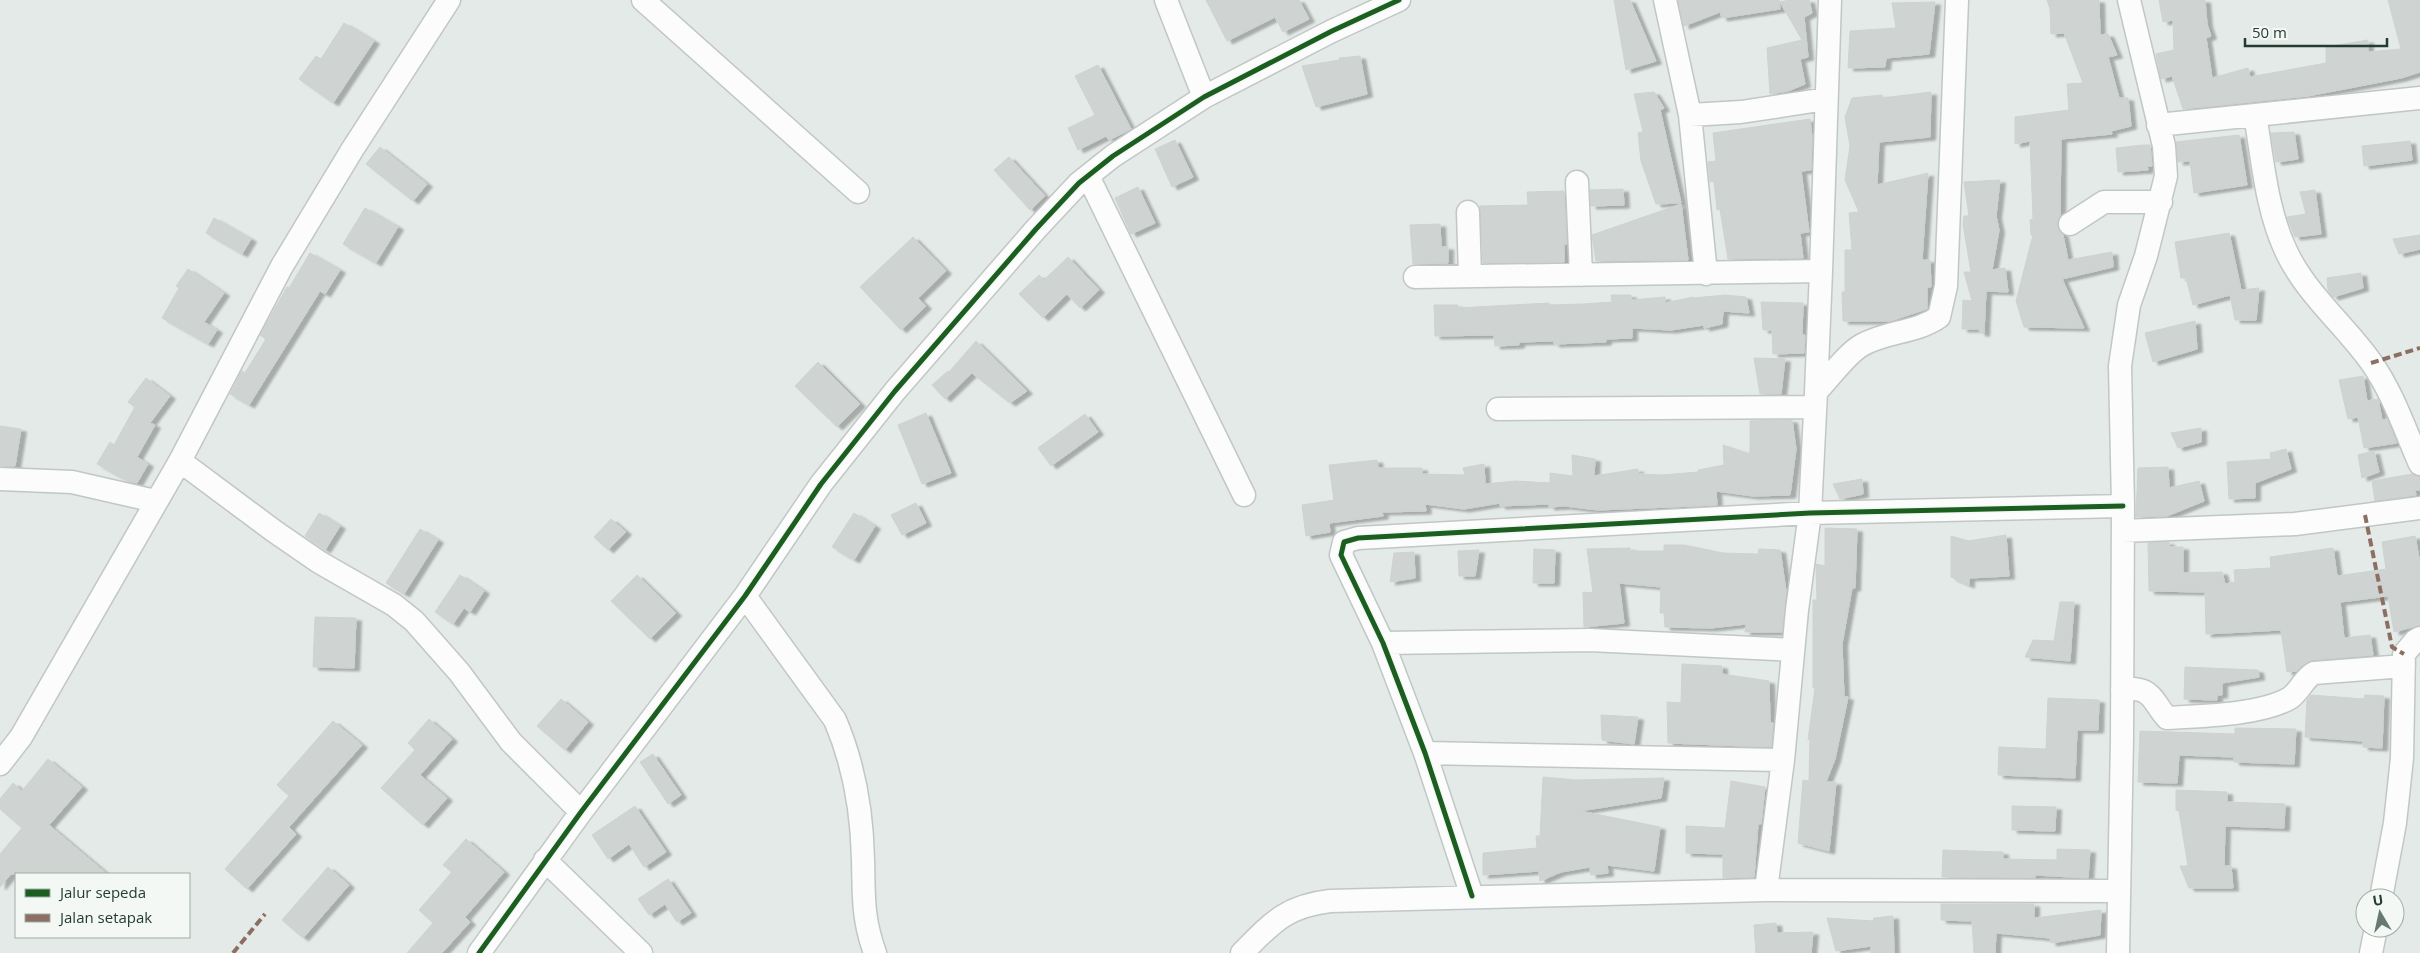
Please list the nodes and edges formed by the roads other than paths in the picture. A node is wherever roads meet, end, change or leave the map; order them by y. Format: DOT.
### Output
graph roads {
  1 [pos="449,0"];
  2 [pos="643,0"];
  3 [pos="1166,0"];
  4 [pos="1399,0"];
  5 [pos="1666,0"];
  6 [pos="1830,0"];
  7 [pos="1957,0"];
  8 [pos="2129,0"];
  9 [pos="1204,97"];
  10 [pos="2420,98"];
  11 [pos="1826,99"];
  12 [pos="1690,115"];
  13 [pos="2255,115"];
  14 [pos="2158,125"];
  15 [pos="1088,176"];
  16 [pos="1577,182"];
  17 [pos="858,192"];
  18 [pos="2161,202"];
  19 [pos="1468,212"];
  20 [pos="2070,224"];
  21 [pos="1821,271"];
  22 [pos="1706,274"];
  23 [pos="1581,275"];
  24 [pos="1470,276"];
  25 [pos="1415,277"];
  26 [pos="1815,400"];
  27 [pos="1498,409"];
  28 [pos="180,461"];
  29 [pos="2420,464"];
  30 [pos="0,479"];
  31 [pos="1244,495"];
  32 [pos="155,501"];
  33 [pos="2123,506"];
  34 [pos="2420,508"];
  35 [pos="1810,513"];
  36 [pos="2123,531"];
  37 [pos="745,596"];
  38 [pos="2420,638"];
  39 [pos="1383,643"];
  40 [pos="1793,650"];
  41 [pos="2404,666"];
  42 [pos="2122,689"];
  43 [pos="1425,753"];
  44 [pos="1783,760"];
  45 [pos="0,764"];
  46 [pos="581,812"];
  47 [pos="546,860"];
  48 [pos="2383,888"];
  49 [pos="1766,890"];
  50 [pos="2119,891"];
  51 [pos="1472,896"];
  52 [pos="2374,938"];
  53 [pos="479,953"];
  54 [pos="642,953"];
  55 [pos="875,953"];
  56 [pos="1242,953"];
  57 [pos="2118,953"];
  58 [pos="2371,953"];
  1 -- 28 [label="street"];
  2 -- 17 [label="street"];
  3 -- 9 [label="street"];
  4 -- 9 [label="street"];
  5 -- 12 [label="street"];
  6 -- 11 [label="street"];
  7 -- 26 [label="street"];
  8 -- 14 [label="street"];
  9 -- 15 [label="street"];
  10 -- 13 [label="street"];
  11 -- 12 [label="street"];
  11 -- 21 [label="street"];
  12 -- 22 [label="street"];
  13 -- 14 [label="street"];
  13 -- 29 [label="street"];
  14 -- 18 [label="street"];
  15 -- 31 [label="street"];
  15 -- 37 [label="street"];
  16 -- 23 [label="street"];
  18 -- 20 [label="street"];
  18 -- 33 [label="street"];
  19 -- 24 [label="street"];
  21 -- 22 [label="street"];
  21 -- 26 [label="street"];
  22 -- 23 [label="street"];
  23 -- 24 [label="street"];
  24 -- 25 [label="street"];
  26 -- 27 [label="street"];
  26 -- 35 [label="street"];
  28 -- 32 [label="street"];
  28 -- 46 [label="street"];
  30 -- 32 [label="street"];
  32 -- 45 [label="street"];
  33 -- 35 [label="street"];
  33 -- 36 [label="street"];
  34 -- 36 [label="street"];
  35 -- 39 [label="street"];
  35 -- 40 [label="street"];
  36 -- 42 [label="street"];
  37 -- 46 [label="street"];
  37 -- 55 [label="street"];
  38 -- 41 [label="street"];
  39 -- 40 [label="street"];
  39 -- 43 [label="street"];
  40 -- 44 [label="street"];
  41 -- 42 [label="street"];
  41 -- 48 [label="street"];
  42 -- 50 [label="street"];
  43 -- 44 [label="street"];
  43 -- 51 [label="street"];
  44 -- 49 [label="street"];
  46 -- 47 [label="street"];
  47 -- 53 [label="street"];
  47 -- 54 [label="street"];
  49 -- 50 [label="street"];
  49 -- 51 [label="street"];
  50 -- 57 [label="street"];
  51 -- 56 [label="street"];
  52 -- 58 [label="street"];
}
